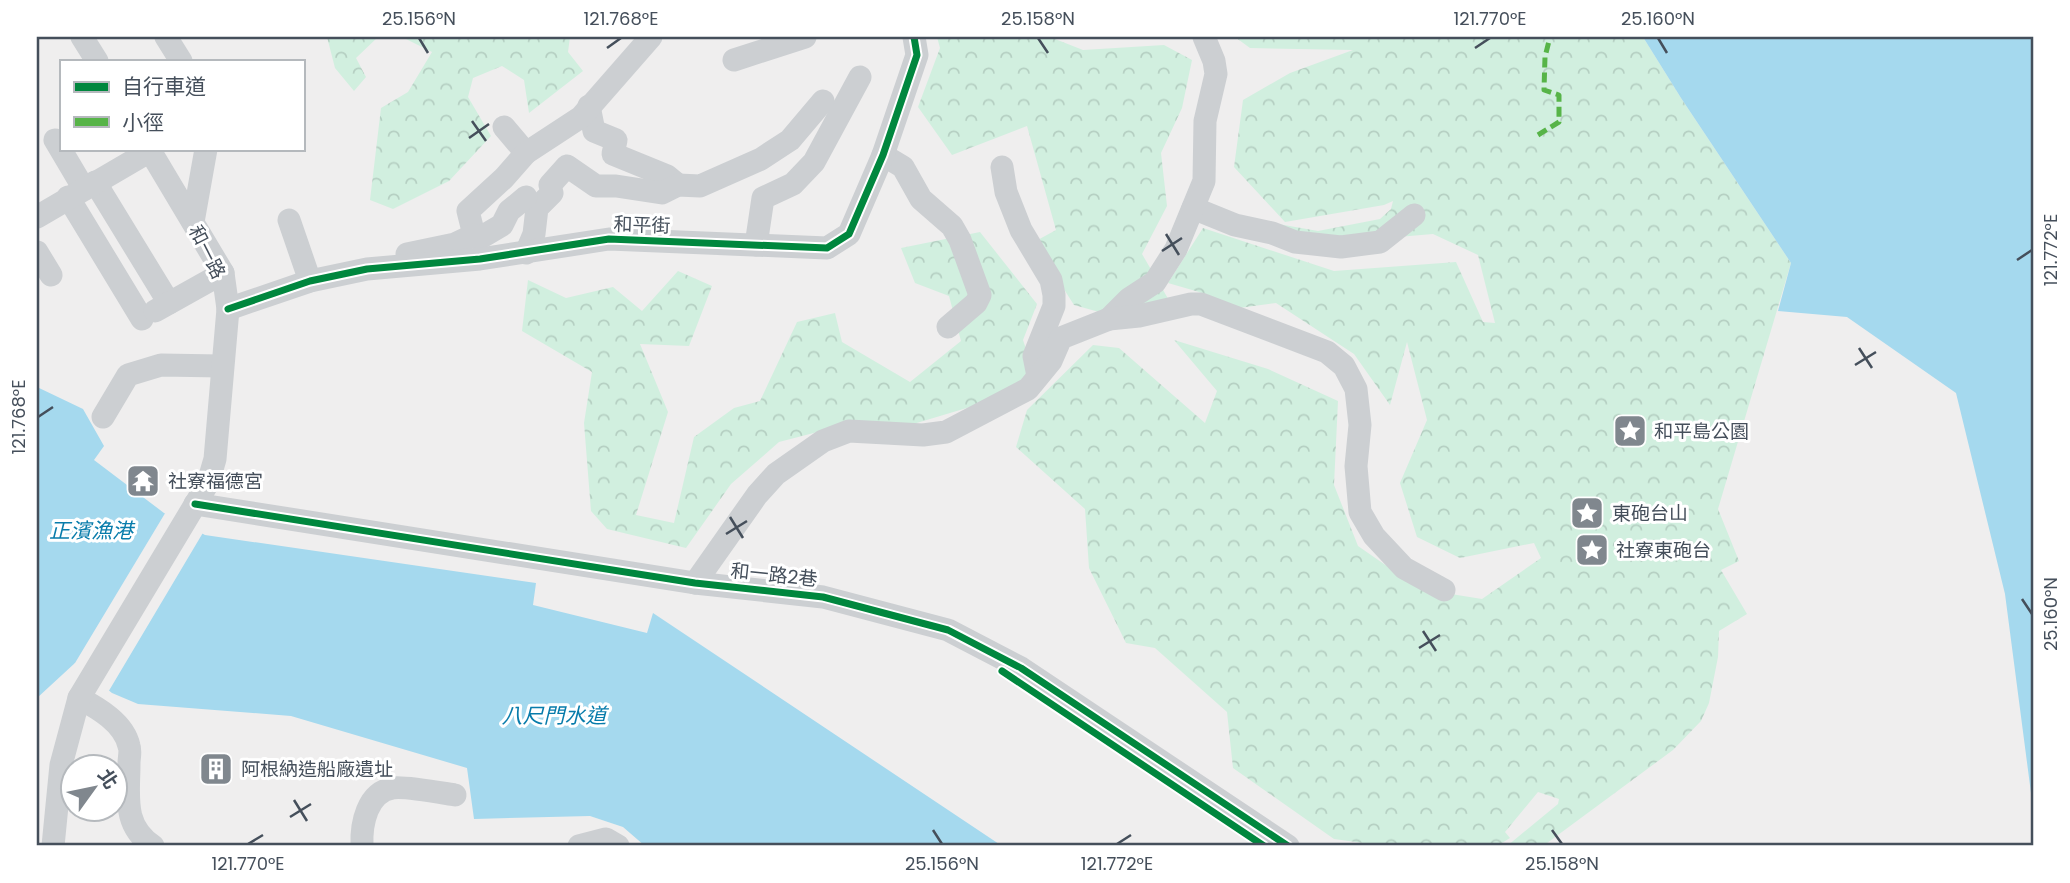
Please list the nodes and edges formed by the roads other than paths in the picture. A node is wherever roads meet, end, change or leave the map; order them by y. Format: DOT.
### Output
graph roads {
  1 [pos="82,37"];
  2 [pos="166,37"];
  3 [pos="650,37"];
  4 [pos="805,37"];
  5 [pos="914,37"];
  6 [pos="1204,37"];
  7 [pos="96,60"];
  8 [pos="180,60"];
  9 [pos="734,60"];
  10 [pos="860,78"];
  11 [pos="823,101"];
  12 [pos="589,106"];
  13 [pos="505,127"];
  14 [pos="55,140"];
  15 [pos="60,149"];
  16 [pos="61,150"];
  17 [pos="149,150"];
  18 [pos="206,150"];
  19 [pos="526,153"];
  20 [pos="883,155"];
  21 [pos="1002,167"];
  22 [pos="678,185"];
  23 [pos="82,189"];
  24 [pos="526,197"];
  25 [pos="1193,208"];
  26 [pos="1414,215"];
  27 [pos="37,217"];
  28 [pos="289,220"];
  29 [pos="193,222"];
  30 [pos="474,235"];
  31 [pos="757,244"];
  32 [pos="37,252"];
  33 [pos="526,253"];
  34 [pos="368,269"];
  35 [pos="223,273"];
  36 [pos="51,275"];
  37 [pos="310,281"];
  38 [pos="169,303"];
  39 [pos="228,309"];
  40 [pos="1109,320"];
  41 [pos="948,327"];
  42 [pos="221,366"];
  43 [pos="1038,376"];
  44 [pos="103,417"];
  45 [pos="193,508"];
  46 [pos="695,583"];
  47 [pos="1444,590"];
  48 [pos="79,698"];
  49 [pos="455,795"];
  50 [pos="53,846"];
  51 [pos="153,846"];
  52 [pos="362,846"];
  53 [pos="579,846"];
  54 [pos="618,846"];
  55 [pos="1288,846"];
  1 -- 7 [label="street"];
  2 -- 8 [label="street"];
  3 -- 12 [label="street"];
  4 -- 9 [label="street"];
  5 -- 20 [label="street, 和平街"];
  6 -- 25 [label="street"];
  10 -- 31 [label="street"];
  11 -- 22 [label="street"];
  12 -- 19 [label="street"];
  12 -- 22 [label="street"];
  13 -- 19 [label="street"];
  14 -- 15 [label="street"];
  16 -- 23 [label="street"];
  17 -- 23 [label="street"];
  17 -- 29 [label="street, 和一路"];
  18 -- 29 [label="street"];
  19 -- 30 [label="street"];
  20 -- 31 [label="street, 和平街"];
  20 -- 41 [label="street"];
  21 -- 43 [label="street"];
  22 -- 33 [label="street"];
  23 -- 27 [label="street"];
  23 -- 38 [label="street"];
  23 -- 38 [label="street"];
  24 -- 30 [label="street"];
  25 -- 26 [label="street"];
  25 -- 40 [label="street"];
  28 -- 37 [label="street"];
  29 -- 35 [label="street, 和一路"];
  30 -- 34 [label="street"];
  31 -- 33 [label="street, 和平街"];
  32 -- 36 [label="street"];
  33 -- 34 [label="street, 和平街"];
  34 -- 37 [label="street, 和平街"];
  35 -- 38 [label="street"];
  35 -- 39 [label="street, 和一路"];
  37 -- 39 [label="street, 和平街"];
  39 -- 42 [label="street, 和一路"];
  40 -- 43 [label="street"];
  40 -- 47 [label="street"];
  42 -- 44 [label="street"];
  42 -- 45 [label="street, 和一路"];
  43 -- 46 [label="street"];
  45 -- 46 [label="street, 和一路2巷"];
  45 -- 48 [label="street, 和一路"];
  46 -- 55 [label="street, 和一路2巷"];
  48 -- 50 [label="street, 和一路"];
  48 -- 51 [label="street"];
  49 -- 52 [label="street"];
  53 -- 54 [label="street"];
}
